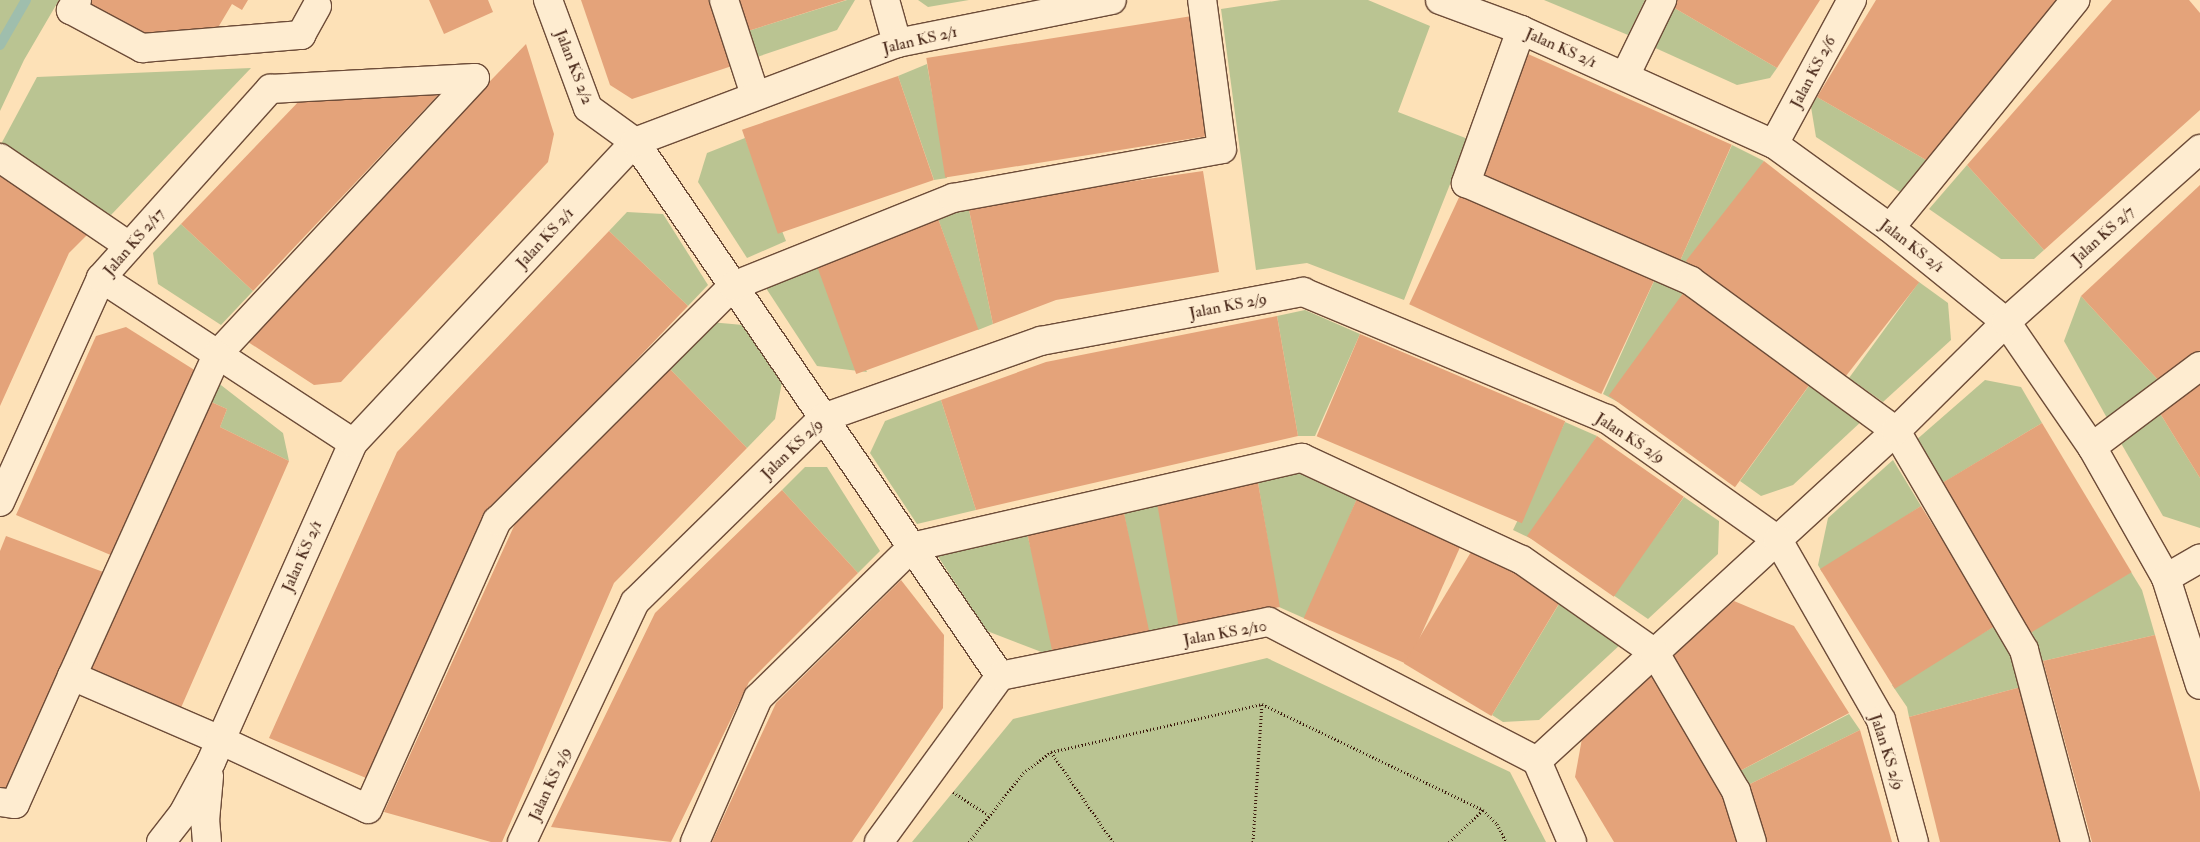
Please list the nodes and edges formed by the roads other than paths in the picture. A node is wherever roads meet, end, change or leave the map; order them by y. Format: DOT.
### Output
graph roads {
  1 [pos="77,0"];
  2 [pos="548,0"];
  3 [pos="724,0"];
  4 [pos="885,0"];
  5 [pos="1112,0"];
  6 [pos="1202,0"];
  7 [pos="1440,0"];
  8 [pos="1662,0"];
  9 [pos="1852,0"];
  10 [pos="2075,0"];
  11 [pos="315,2"];
  12 [pos="1480,6"];
  13 [pos="1038,8"];
  14 [pos="1521,30"];
  15 [pos="897,43"];
  16 [pos="1625,76"];
  17 [pos="755,95"];
  18 [pos="635,142"];
  19 [pos="1774,144"];
  20 [pos="2200,149"];
  21 [pos="0,158"];
  22 [pos="1890,228"];
  23 [pos="129,246"];
  24 [pos="101,278"];
  25 [pos="733,286"];
  26 [pos="2006,322"];
  27 [pos="216,355"];
  28 [pos="2200,366"];
  29 [pos="823,418"];
  30 [pos="1896,431"];
  31 [pos="353,443"];
  32 [pos="2092,446"];
  33 [pos="0,502"];
  34 [pos="1778,540"];
  35 [pos="912,547"];
  36 [pos="2200,558"];
  37 [pos="2166,578"];
  38 [pos="1655,653"];
  39 [pos="72,676"];
  40 [pos="1000,676"];
  41 [pos="2200,685"];
  42 [pos="215,751"];
  43 [pos="1537,761"];
  44 [pos="0,802"];
  45 [pos="162,842"];
  46 [pos="207,842"];
  47 [pos="522,842"];
  48 [pos="695,842"];
  49 [pos="879,842"];
  50 [pos="1572,842"];
  51 [pos="1752,842"];
  52 [pos="1914,842"];
  53 [pos="2074,842"];
  1 -- 11 [label="street"];
  2 -- 18 [label="street, Jalan KS 2/2"];
  3 -- 17 [label="street"];
  4 -- 15 [label="street"];
  5 -- 13 [label="street, Jalan KS 2/1"];
  6 -- 25 [label="street"];
  7 -- 12 [label="street, Jalan KS 2/1"];
  8 -- 16 [label="street"];
  9 -- 19 [label="street, Jalan KS 2/6"];
  10 -- 22 [label="street"];
  12 -- 14 [label="street, Jalan KS 2/1"];
  13 -- 15 [label="street, Jalan KS 2/1"];
  14 -- 16 [label="street, Jalan KS 2/1"];
  14 -- 30 [label="street"];
  15 -- 17 [label="street, Jalan KS 2/1"];
  16 -- 19 [label="street, Jalan KS 2/1"];
  17 -- 18 [label="street, Jalan KS 2/1"];
  18 -- 25 [label="street, Jalan KS 2/2"];
  18 -- 31 [label="street, Jalan KS 2/1"];
  19 -- 22 [label="street, Jalan KS 2/1"];
  20 -- 26 [label="street, Jalan KS 2/7"];
  21 -- 23 [label="street"];
  22 -- 26 [label="street, Jalan KS 2/1"];
  23 -- 24 [label="street, Jalan KS 2/17"];
  23 -- 27 [label="street, Jalan KS 2/17"];
  24 -- 27 [label="street"];
  24 -- 33 [label="street, Jalan KS 2/17"];
  25 -- 29 [label="street, Jalan KS 2/2"];
  25 -- 42 [label="street"];
  26 -- 30 [label="street, Jalan KS 2/7"];
  26 -- 32 [label="street, Jalan KS 2/1"];
  27 -- 31 [label="street"];
  27 -- 39 [label="street"];
  28 -- 32 [label="street"];
  29 -- 34 [label="street, Jalan KS 2/9"];
  29 -- 35 [label="street, Jalan KS 2/2"];
  29 -- 47 [label="street, Jalan KS 2/9"];
  30 -- 34 [label="street, Jalan KS 2/7"];
  30 -- 53 [label="street"];
  31 -- 42 [label="street, Jalan KS 2/1"];
  32 -- 37 [label="street, Jalan KS 2/1"];
  34 -- 38 [label="street, Jalan KS 2/7"];
  34 -- 52 [label="street, Jalan KS 2/9"];
  35 -- 38 [label="street"];
  35 -- 40 [label="street, Jalan KS 2/2"];
  35 -- 48 [label="street"];
  36 -- 37 [label="street"];
  37 -- 41 [label="street, Jalan KS 2/1"];
  38 -- 43 [label="street, Jalan KS 2/7"];
  38 -- 51 [label="street"];
  39 -- 42 [label="street"];
  39 -- 44 [label="street"];
  40 -- 43 [label="street, Jalan KS 2/10"];
  40 -- 49 [label="street"];
  42 -- 45 [label="street"];
  42 -- 46 [label="street"];
  43 -- 50 [label="street"];
}
